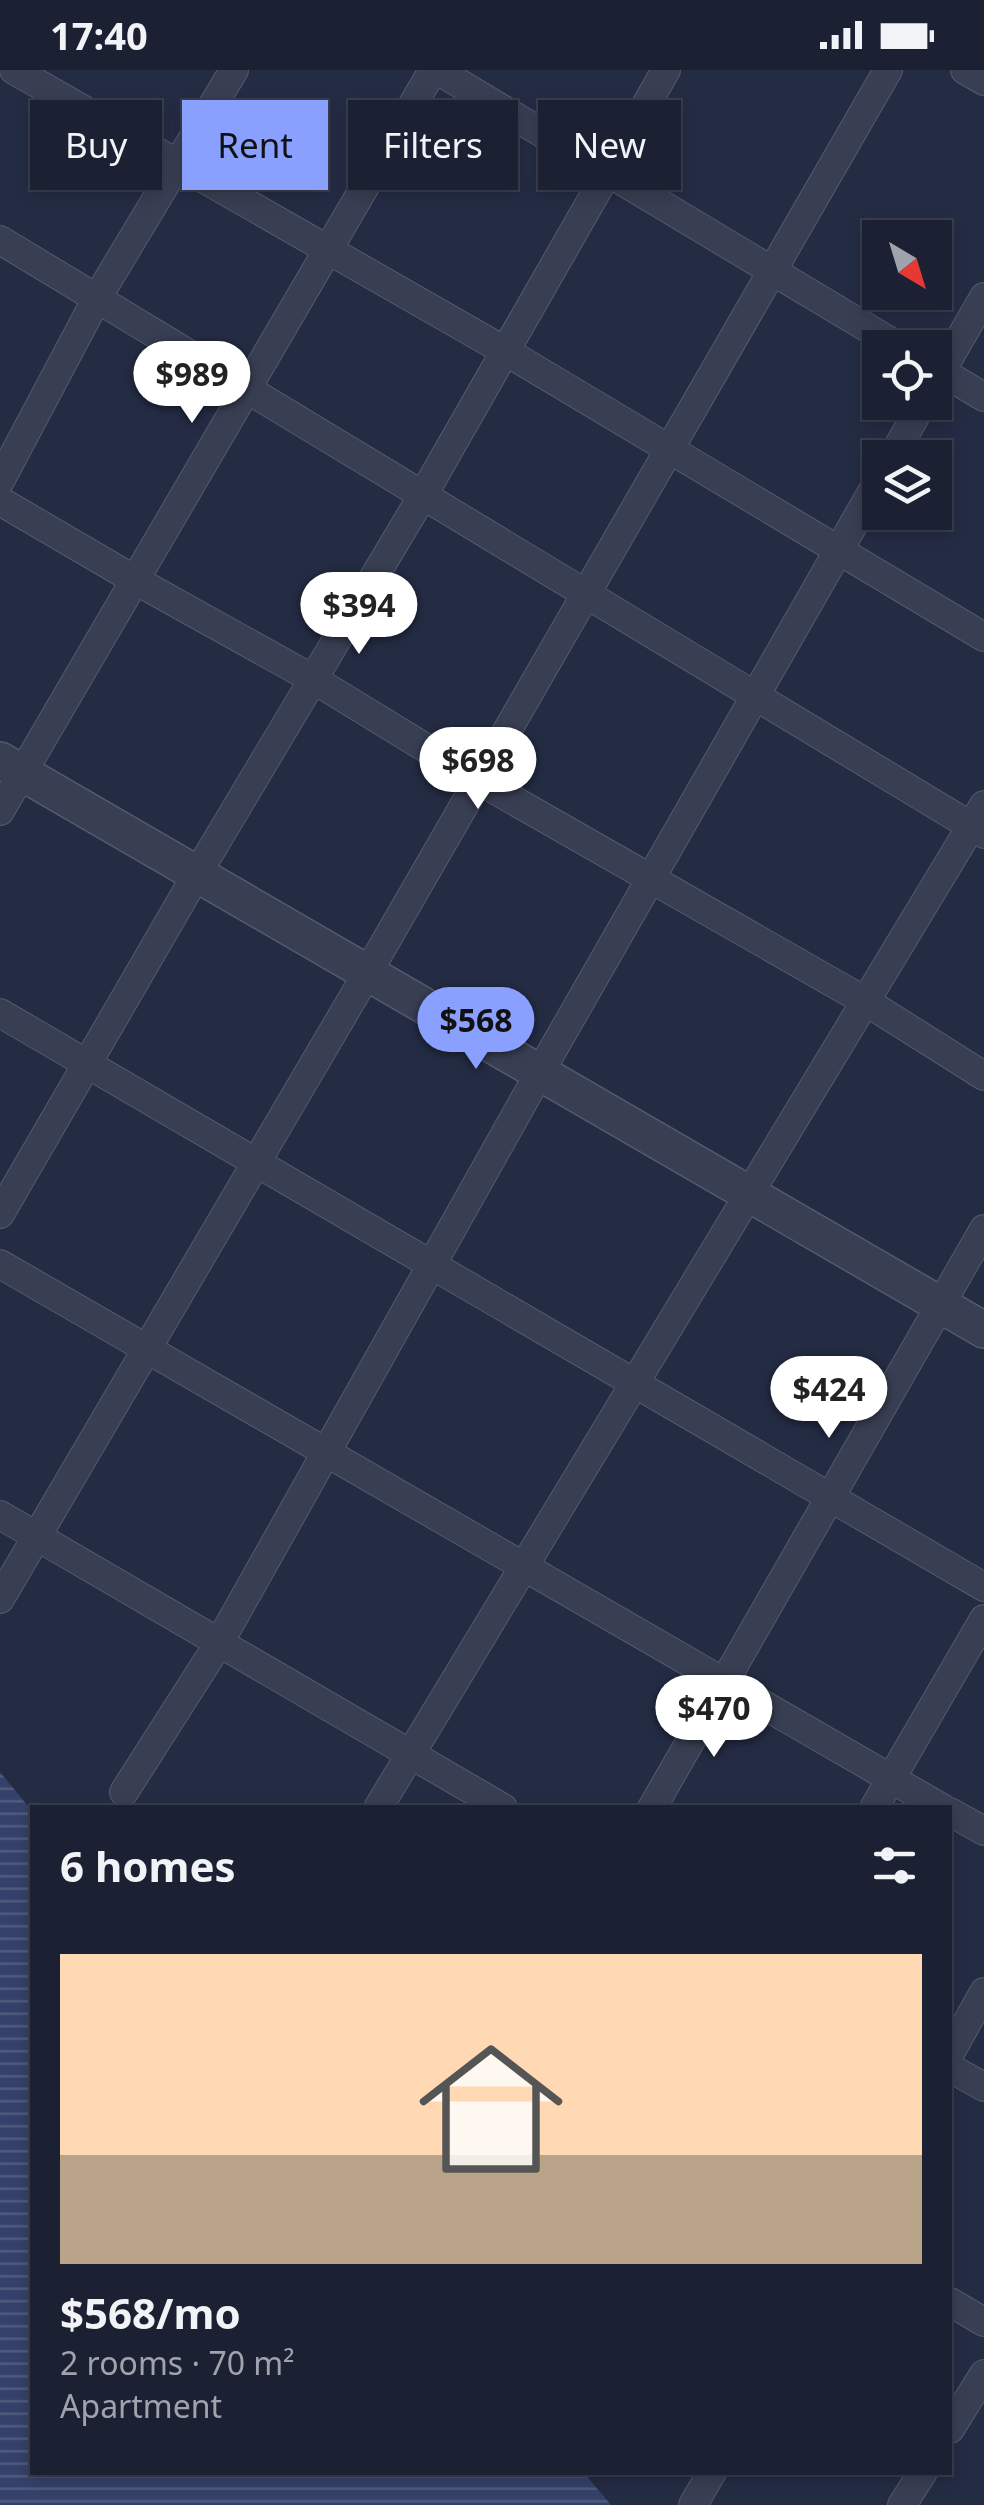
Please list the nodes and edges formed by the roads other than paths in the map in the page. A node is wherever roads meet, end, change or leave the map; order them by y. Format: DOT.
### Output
graph roads {
  1 [pos="14,70"];
  2 [pos="234,70"];
  3 [pos="435,70"];
  4 [pos="666,70"];
  5 [pos="888,70"];
  6 [pos="965,70"];
  7 [pos="984,81"];
  8 [pos="649,100"];
  9 [pos="538,132"];
  10 [pos="178,164"];
  11 [pos="597,190"];
  12 [pos="636,190"];
  13 [pos="1,243"];
  14 [pos="328,250"];
  15 [pos="771,270"];
  16 [pos="984,297"];
  17 [pos="97,298"];
  18 [pos="871,330"];
  19 [pos="952,349"];
  20 [pos="506,351"];
  21 [pos="952,381"];
  22 [pos="246,388"];
  23 [pos="984,397"];
  24 [pos="668,449"];
  25 [pos="0,482"];
  26 [pos="423,495"];
  27 [pos="0,501"];
  28 [pos="862,510"];
  29 [pos="840,549"];
  30 [pos="135,580"];
  31 [pos="586,593"];
  32 [pos="984,636"];
  33 [pos="313,679"];
  34 [pos="756,696"];
  35 [pos="11,766"];
  36 [pos="478,780"];
  37 [pos="0,810"];
  38 [pos="980,822"];
  39 [pos="196,874"];
  40 [pos="652,878"];
  41 [pos="368,972"];
  42 [pos="866,1001"];
  43 [pos="0,1013"];
  44 [pos="86,1064"];
  45 [pos="540,1072"];
  46 [pos="984,1076"];
  47 [pos="256,1163"];
  48 [pos="750,1192"];
  49 [pos="0,1214"];
  50 [pos="984,1229"];
  51 [pos="0,1264"];
  52 [pos="432,1265"];
  53 [pos="940,1304"];
  54 [pos="984,1330"];
  55 [pos="146,1349"];
  56 [pos="635,1384"];
  57 [pos="326,1454"];
  58 [pos="830,1498"];
  59 [pos="0,1515"];
  60 [pos="37,1536"];
  61 [pos="524,1568"];
  62 [pos="984,1588"];
  63 [pos="0,1598"];
  64 [pos="984,1619"];
  65 [pos="220,1643"];
  66 [pos="726,1683"];
  67 [pos="411,1754"];
  68 [pos="891,1778"];
  69 [pos="124,1792"];
  70 [pos="380,1805"];
  71 [pos="497,1805"];
  72 [pos="654,1805"];
  73 [pos="876,1805"];
  74 [pos="937,1805"];
  75 [pos="952,1813"];
  76 [pos="984,1832"];
  77 [pos="984,1992"];
  78 [pos="952,2049"];
  79 [pos="952,2069"];
  80 [pos="984,2088"];
  81 [pos="952,2303"];
  82 [pos="984,2322"];
  83 [pos="984,2374"];
  84 [pos="952,2426"];
  85 [pos="710,2475"];
  86 [pos="921,2475"];
  87 [pos="693,2505"];
  88 [pos="902,2505"];
  1 -- 10 [label="street"];
  2 -- 10 [label="street"];
  3 -- 9 [label="street"];
  3 -- 14 [label="street"];
  4 -- 8 [label="street"];
  5 -- 15 [label="street"];
  6 -- 7 [label="street"];
  10 -- 14 [label="street"];
  10 -- 17 [label="street"];
  11 -- 20 [label="street"];
  12 -- 15 [label="street"];
  13 -- 17 [label="street"];
  14 -- 20 [label="street"];
  14 -- 22 [label="street"];
  15 -- 18 [label="street"];
  15 -- 24 [label="street"];
  16 -- 19 [label="street"];
  17 -- 22 [label="street"];
  17 -- 25 [label="street"];
  20 -- 24 [label="street"];
  20 -- 26 [label="street"];
  21 -- 23 [label="street"];
  22 -- 26 [label="street"];
  22 -- 30 [label="street"];
  24 -- 29 [label="street"];
  24 -- 31 [label="street"];
  26 -- 31 [label="street"];
  26 -- 33 [label="street"];
  27 -- 30 [label="street"];
  28 -- 29 [label="street"];
  29 -- 32 [label="street"];
  29 -- 34 [label="street"];
  30 -- 33 [label="street"];
  30 -- 35 [label="street"];
  31 -- 34 [label="street"];
  31 -- 36 [label="street"];
  33 -- 36 [label="street"];
  33 -- 39 [label="street"];
  34 -- 38 [label="street"];
  34 -- 40 [label="street"];
  35 -- 37 [label="street"];
  35 -- 39 [label="street"];
  36 -- 40 [label="street"];
  36 -- 41 [label="street"];
  38 -- 42 [label="street"];
  39 -- 41 [label="street"];
  39 -- 44 [label="street"];
  40 -- 42 [label="street"];
  40 -- 45 [label="street"];
  41 -- 45 [label="street"];
  41 -- 47 [label="street"];
  42 -- 46 [label="street"];
  42 -- 48 [label="street"];
  43 -- 44 [label="street"];
  44 -- 47 [label="street"];
  44 -- 49 [label="street"];
  45 -- 48 [label="street"];
  45 -- 52 [label="street"];
  47 -- 52 [label="street"];
  47 -- 55 [label="street"];
  48 -- 53 [label="street"];
  48 -- 56 [label="street"];
  50 -- 53 [label="street"];
  51 -- 55 [label="street"];
  52 -- 56 [label="street"];
  52 -- 57 [label="street"];
  53 -- 54 [label="street"];
  53 -- 58 [label="street"];
  55 -- 57 [label="street"];
  55 -- 60 [label="street"];
  56 -- 58 [label="street"];
  56 -- 61 [label="street"];
  57 -- 61 [label="street"];
  57 -- 65 [label="street"];
  58 -- 62 [label="street"];
  58 -- 66 [label="street"];
  59 -- 60 [label="street"];
  60 -- 63 [label="street"];
  60 -- 65 [label="street"];
  61 -- 66 [label="street"];
  61 -- 67 [label="street"];
  64 -- 68 [label="street"];
  65 -- 67 [label="street"];
  65 -- 69 [label="street"];
  66 -- 68 [label="street"];
  66 -- 72 [label="street"];
  67 -- 70 [label="street"];
  67 -- 71 [label="street"];
  68 -- 73 [label="street"];
  68 -- 74 [label="street"];
  75 -- 76 [label="street"];
  77 -- 78 [label="street"];
  79 -- 80 [label="street"];
  81 -- 82 [label="street"];
  83 -- 84 [label="street"];
  85 -- 87 [label="street"];
  86 -- 88 [label="street"];
}
